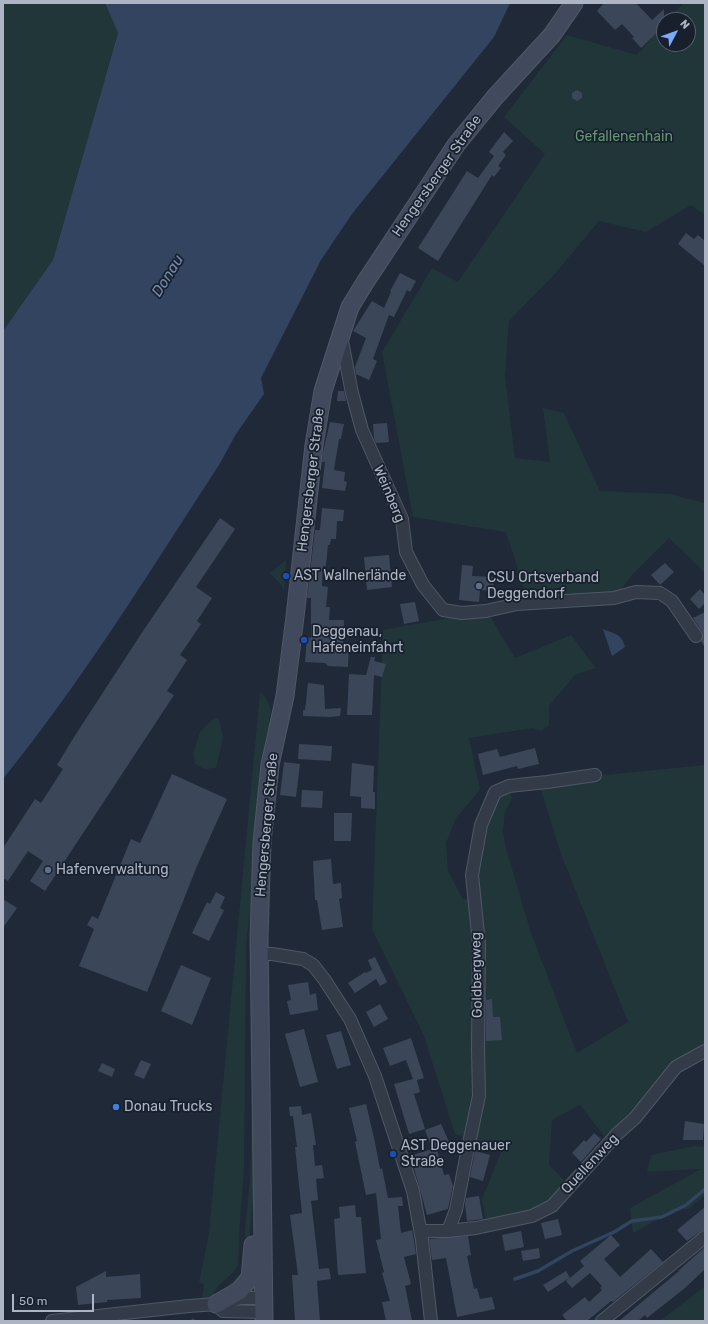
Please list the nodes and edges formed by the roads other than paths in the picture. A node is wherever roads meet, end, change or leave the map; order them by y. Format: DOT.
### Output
graph roads {
  1 [pos="574,3"];
  2 [pos="341,335"];
  3 [pos="696,636"];
  4 [pos="595,775"];
  5 [pos="259,954"];
  6 [pos="705,1051"];
  7 [pos="262,1201"];
  8 [pos="420,1231"];
  9 [pos="448,1231"];
  10 [pos="705,1237"];
  11 [pos="216,1304"];
  12 [pos="263,1310"];
  13 [pos="52,1321"];
  14 [pos="431,1321"];
  15 [pos="602,1321"];
  1 -- 2 [label="main road, Hengersberger Straße"];
  2 -- 3 [label="street, Weinberg"];
  2 -- 5 [label="main road, Hengersberger Straße"];
  4 -- 9 [label="street, Goldbergweg"];
  5 -- 7 [label="main road, Hengersberger Straße"];
  5 -- 8 [label="street"];
  6 -- 9 [label="street, Quellenweg"];
  7 -- 11 [label="main road, Hengersberger Straße"];
  7 -- 12 [label="main road, Hengersberger Straße"];
  8 -- 9 [label="street"];
  8 -- 14 [label="street"];
  10 -- 15 [label="street"];
  11 -- 12 [label="street"];
  11 -- 13 [label="street"];
}
